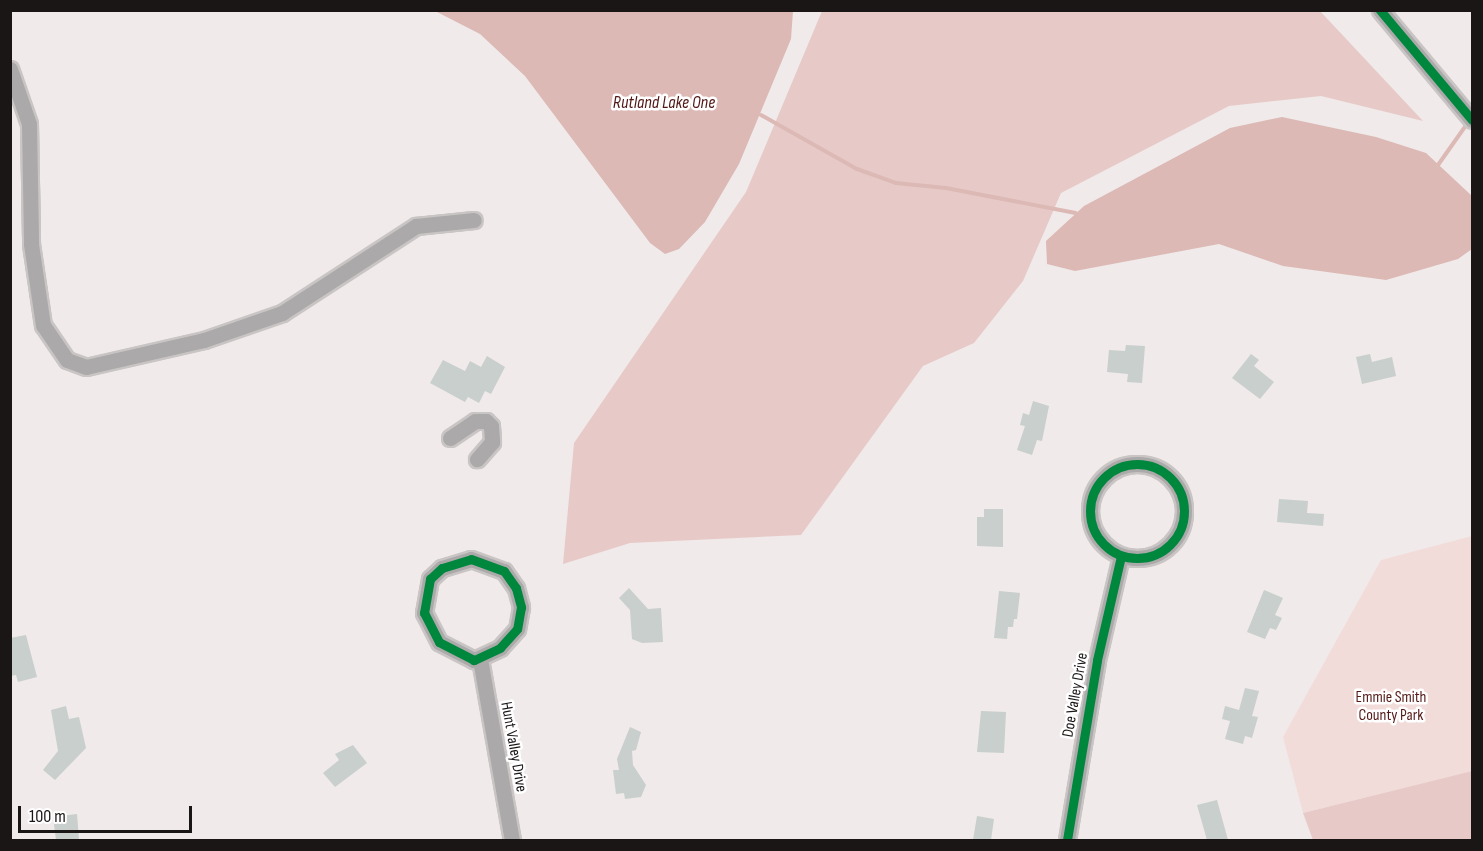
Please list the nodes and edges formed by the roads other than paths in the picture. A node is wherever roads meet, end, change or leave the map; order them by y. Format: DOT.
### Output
graph roads {
  1 [pos="1380,10"];
  2 [pos="10,69"];
  3 [pos="1470,117"];
  4 [pos="474,220"];
  5 [pos="450,438"];
  6 [pos="477,459"];
  7 [pos="1121,556"];
  8 [pos="480,659"];
  9 [pos="512,840"];
  10 [pos="1067,840"];
  1 -- 3 [label="street"];
  2 -- 4 [label="street"];
  5 -- 6 [label="street"];
  7 -- 7 [label="street"];
  7 -- 10 [label="street, Doe Valley Drive"];
  8 -- 8 [label="street"];
  8 -- 9 [label="street, Hunt Valley Drive"];
}
